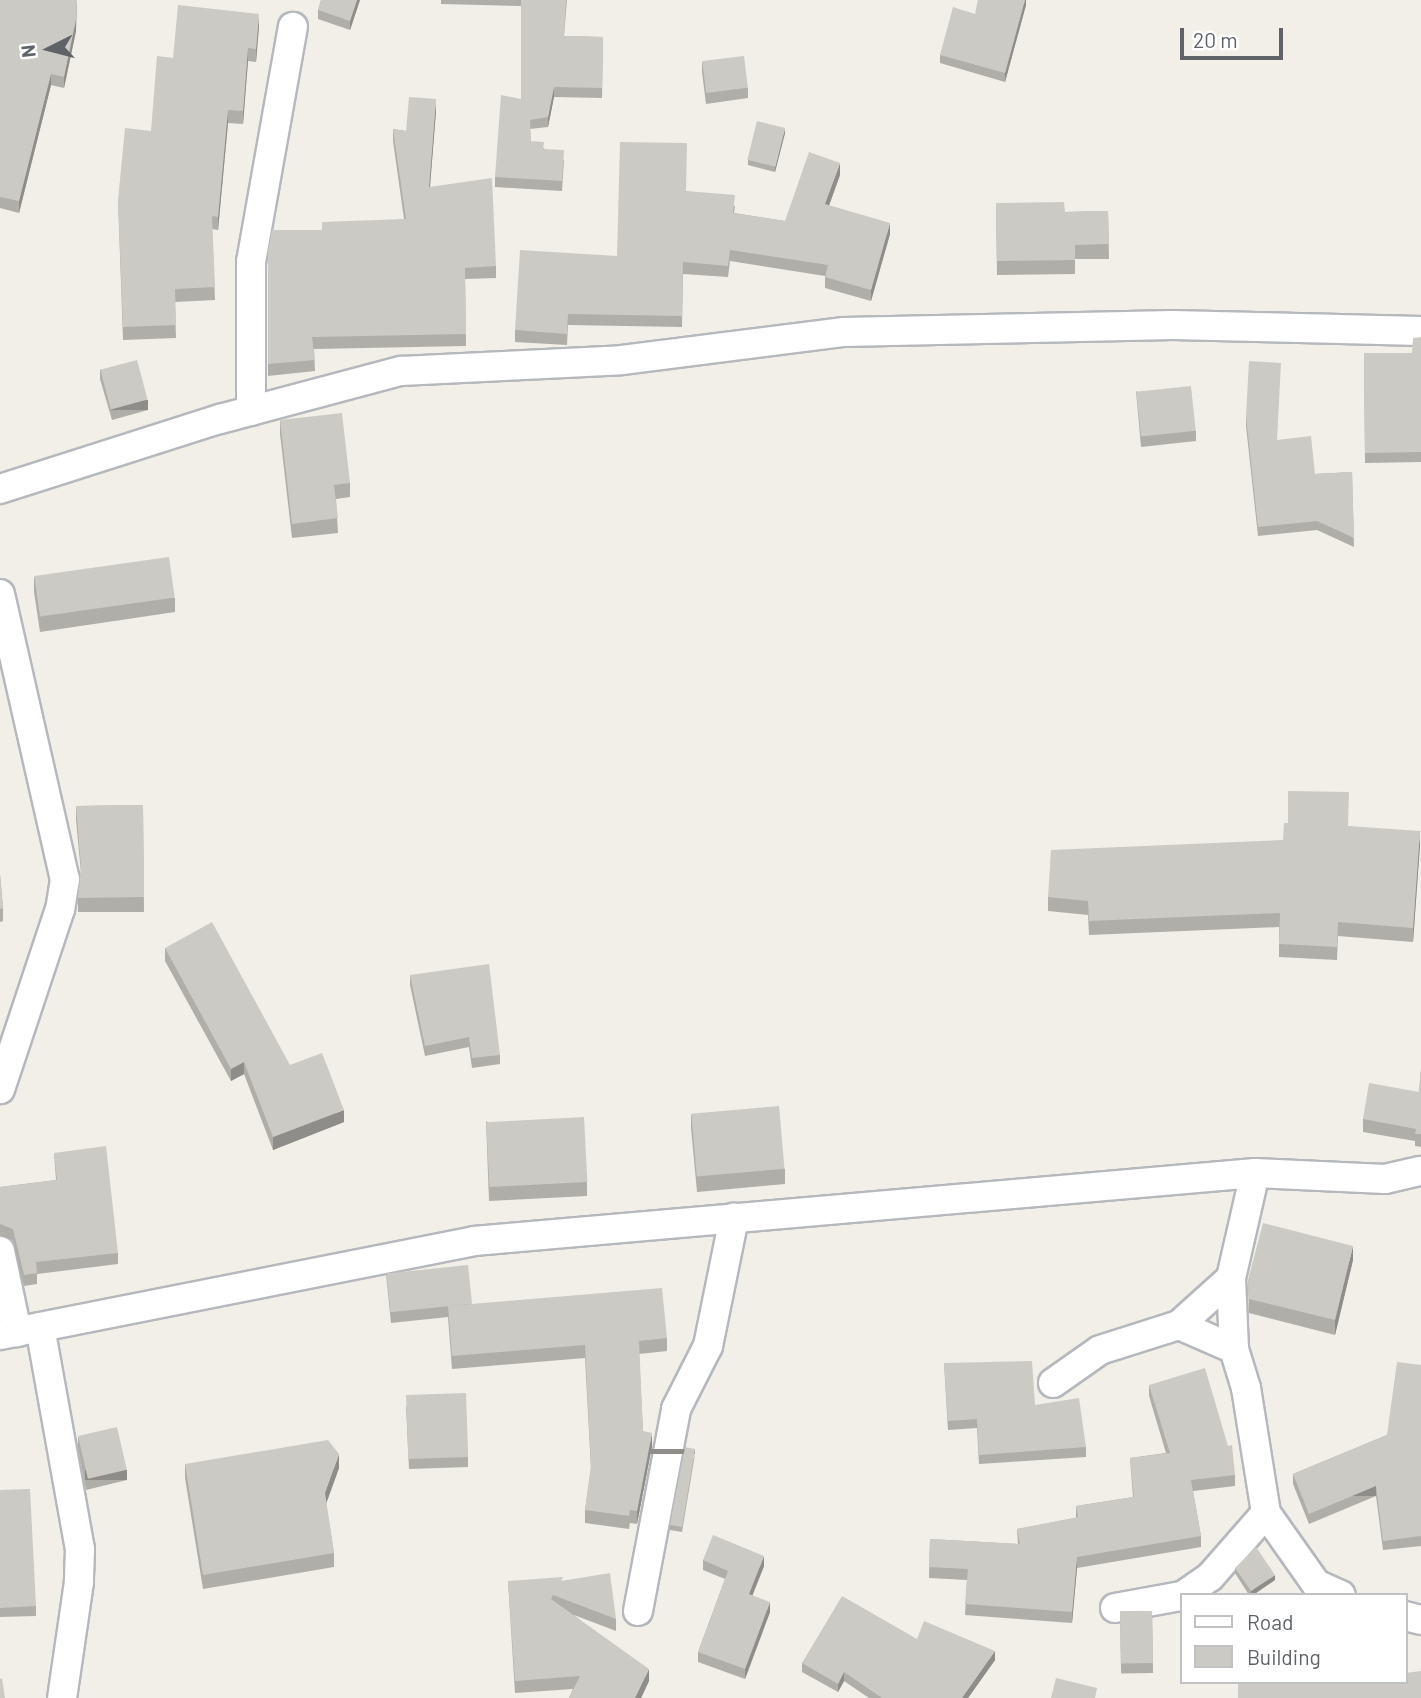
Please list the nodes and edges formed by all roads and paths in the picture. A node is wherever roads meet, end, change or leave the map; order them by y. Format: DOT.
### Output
graph roads {
  1 [pos="293,27"];
  2 [pos="1421,331"];
  3 [pos="251,411"];
  4 [pos="0,489"];
  5 [pos="0,594"];
  6 [pos="0,1089"];
  7 [pos="1421,1171"];
  8 [pos="1255,1173"];
  9 [pos="734,1218"];
  10 [pos="0,1251"];
  11 [pos="1231,1278"];
  12 [pos="1179,1325"];
  13 [pos="19,1331"];
  14 [pos="1234,1349"];
  15 [pos="1053,1383"];
  16 [pos="1266,1513"];
  17 [pos="1186,1593"];
  18 [pos="1336,1593"];
  19 [pos="1180,1596"];
  20 [pos="1115,1608"];
  21 [pos="638,1611"];
  22 [pos="62,1698"];
  1 -- 3 [label="street"];
  2 -- 3 [label="street"];
  3 -- 4 [label="street"];
  5 -- 6 [label="street"];
  7 -- 8 [label="street"];
  8 -- 9 [label="street"];
  8 -- 11 [label="street"];
  9 -- 13 [label="street"];
  9 -- 21 [label="street"];
  10 -- 13 [label="street"];
  11 -- 12 [label="street"];
  11 -- 14 [label="street"];
  12 -- 14 [label="street"];
  12 -- 15 [label="street"];
  13 -- 22 [label="street"];
  14 -- 16 [label="street"];
  16 -- 17 [label="street"];
  16 -- 18 [label="street"];
  19 -- 20 [label="street"];
}
